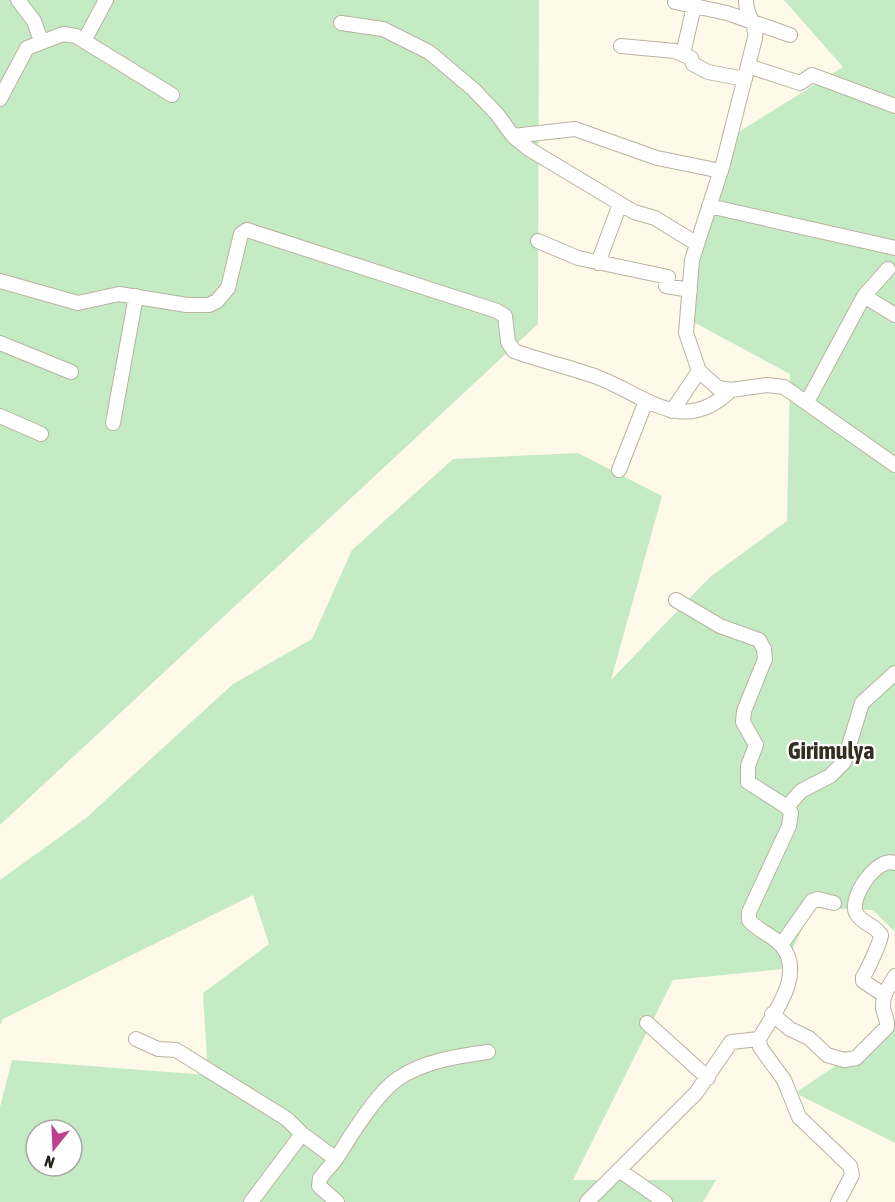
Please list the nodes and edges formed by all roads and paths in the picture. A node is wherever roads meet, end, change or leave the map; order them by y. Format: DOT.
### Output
graph roads {
  1 [pos="18,0"];
  2 [pos="106,0"];
  3 [pos="746,0"];
  4 [pos="675,2"];
  5 [pos="694,6"];
  6 [pos="341,23"];
  7 [pos="754,24"];
  8 [pos="790,35"];
  9 [pos="41,41"];
  10 [pos="84,41"];
  11 [pos="621,46"];
  12 [pos="683,54"];
  13 [pos="746,72"];
  14 [pos="172,95"];
  15 [pos="0,99"];
  16 [pos="895,106"];
  17 [pos="513,136"];
  18 [pos="721,171"];
  19 [pos="620,204"];
  20 [pos="710,206"];
  21 [pos="538,241"];
  22 [pos="697,244"];
  23 [pos="895,248"];
  24 [pos="598,263"];
  25 [pos="888,269"];
  26 [pos="0,281"];
  27 [pos="690,291"];
  28 [pos="136,296"];
  29 [pos="864,296"];
  30 [pos="895,315"];
  31 [pos="0,343"];
  32 [pos="699,371"];
  33 [pos="71,372"];
  34 [pos="731,390"];
  35 [pos="646,400"];
  36 [pos="807,402"];
  37 [pos="672,411"];
  38 [pos="0,416"];
  39 [pos="113,423"];
  40 [pos="41,434"];
  41 [pos="895,465"];
  42 [pos="619,470"];
  43 [pos="676,600"];
  44 [pos="895,673"];
  45 [pos="787,807"];
  46 [pos="895,863"];
  47 [pos="834,903"];
  48 [pos="888,939"];
  49 [pos="781,945"];
  50 [pos="895,976"];
  51 [pos="884,995"];
  52 [pos="772,1014"];
  53 [pos="647,1023"];
  54 [pos="136,1039"];
  55 [pos="759,1039"];
  56 [pos="488,1052"];
  57 [pos="708,1078"];
  58 [pos="302,1134"];
  59 [pos="336,1159"];
  60 [pos="619,1170"];
  61 [pos="251,1202"];
  62 [pos="337,1202"];
  63 [pos="587,1202"];
  64 [pos="665,1202"];
  65 [pos="838,1202"];
  1 -- 9 [label="street"];
  2 -- 10 [label="street"];
  3 -- 7 [label="street"];
  4 -- 5 [label="street"];
  5 -- 7 [label="street"];
  5 -- 12 [label="street"];
  6 -- 17 [label="street"];
  7 -- 8 [label="street"];
  7 -- 13 [label="street"];
  9 -- 10 [label="street"];
  9 -- 15 [label="street"];
  10 -- 14 [label="street"];
  11 -- 12 [label="street"];
  12 -- 13 [label="street"];
  13 -- 16 [label="street"];
  13 -- 18 [label="street"];
  17 -- 18 [label="street"];
  17 -- 19 [label="street"];
  18 -- 20 [label="street"];
  19 -- 22 [label="street"];
  19 -- 24 [label="street"];
  20 -- 22 [label="street"];
  20 -- 23 [label="street"];
  21 -- 24 [label="street"];
  22 -- 27 [label="street"];
  24 -- 27 [label="street"];
  25 -- 29 [label="street"];
  26 -- 28 [label="street"];
  27 -- 32 [label="street"];
  28 -- 35 [label="street"];
  28 -- 39 [label="street"];
  29 -- 30 [label="street"];
  29 -- 36 [label="street"];
  31 -- 33 [label="street"];
  32 -- 34 [label="street"];
  32 -- 37 [label="street"];
  34 -- 36 [label="street"];
  34 -- 37 [label="street"];
  35 -- 37 [label="street"];
  35 -- 42 [label="street"];
  36 -- 41 [label="street"];
  38 -- 40 [label="street"];
  43 -- 45 [label="street"];
  44 -- 45 [label="street"];
  45 -- 49 [label="street"];
  46 -- 48 [label="street"];
  47 -- 49 [label="street"];
  48 -- 51 [label="street"];
  49 -- 52 [label="street"];
  50 -- 51 [label="street"];
  51 -- 52 [label="street"];
  52 -- 55 [label="street"];
  53 -- 57 [label="street"];
  54 -- 58 [label="street"];
  55 -- 57 [label="street"];
  55 -- 65 [label="street"];
  56 -- 59 [label="street"];
  57 -- 60 [label="street"];
  58 -- 59 [label="street"];
  58 -- 61 [label="street"];
  59 -- 62 [label="street"];
  60 -- 63 [label="street"];
  60 -- 64 [label="street"];
}
